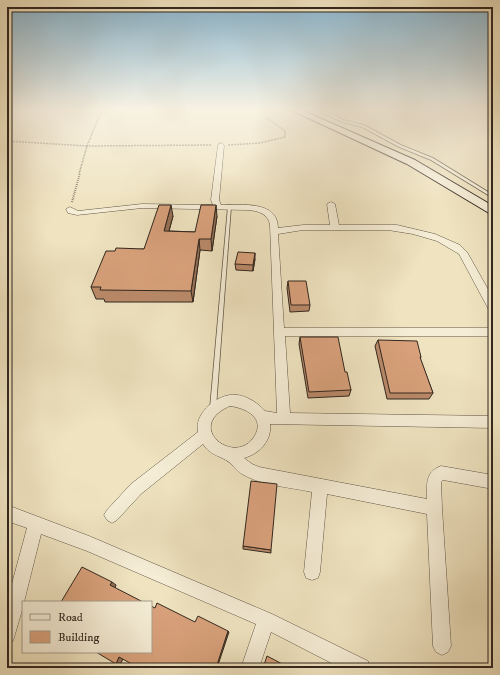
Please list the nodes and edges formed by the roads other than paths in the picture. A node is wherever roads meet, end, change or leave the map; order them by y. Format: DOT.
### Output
graph roads {
  1 [pos="363,140"];
  2 [pos="390,140"];
  3 [pos="221,145"];
  4 [pos="493,197"];
  5 [pos="331,204"];
  6 [pos="218,207"];
  7 [pos="229,207"];
  8 [pos="70,209"];
  9 [pos="493,211"];
  10 [pos="335,227"];
  11 [pos="274,233"];
  12 [pos="493,307"];
  13 [pos="279,332"];
  14 [pos="493,332"];
  15 [pos="212,409"];
  16 [pos="262,417"];
  17 [pos="284,420"];
  18 [pos="493,422"];
  19 [pos="205,435"];
  20 [pos="232,455"];
  21 [pos="493,482"];
  22 [pos="320,486"];
  23 [pos="434,508"];
  24 [pos="7,513"];
  25 [pos="112,515"];
  26 [pos="36,524"];
  27 [pos="312,572"];
  28 [pos="266,620"];
  29 [pos="7,635"];
  30 [pos="442,646"];
  31 [pos="250,668"];
  32 [pos="361,668"];
  1 -- 9 [label="main road"];
  2 -- 4 [label="lane"];
  3 -- 6 [label="street"];
  5 -- 10 [label="street"];
  6 -- 7 [label="street"];
  6 -- 8 [label="street"];
  7 -- 11 [label="street"];
  7 -- 15 [label="lane"];
  10 -- 11 [label="street"];
  10 -- 12 [label="street"];
  11 -- 13 [label="street"];
  13 -- 14 [label="street"];
  13 -- 17 [label="street"];
  15 -- 16 [label="street"];
  15 -- 19 [label="street"];
  16 -- 17 [label="street"];
  16 -- 20 [label="street"];
  17 -- 18 [label="street"];
  19 -- 20 [label="street"];
  19 -- 25 [label="street"];
  20 -- 22 [label="street"];
  21 -- 23 [label="street"];
  22 -- 23 [label="street"];
  22 -- 27 [label="street"];
  23 -- 30 [label="street"];
  24 -- 26 [label="street"];
  26 -- 28 [label="street"];
  26 -- 29 [label="street"];
  28 -- 31 [label="street"];
  28 -- 32 [label="street"];
}
